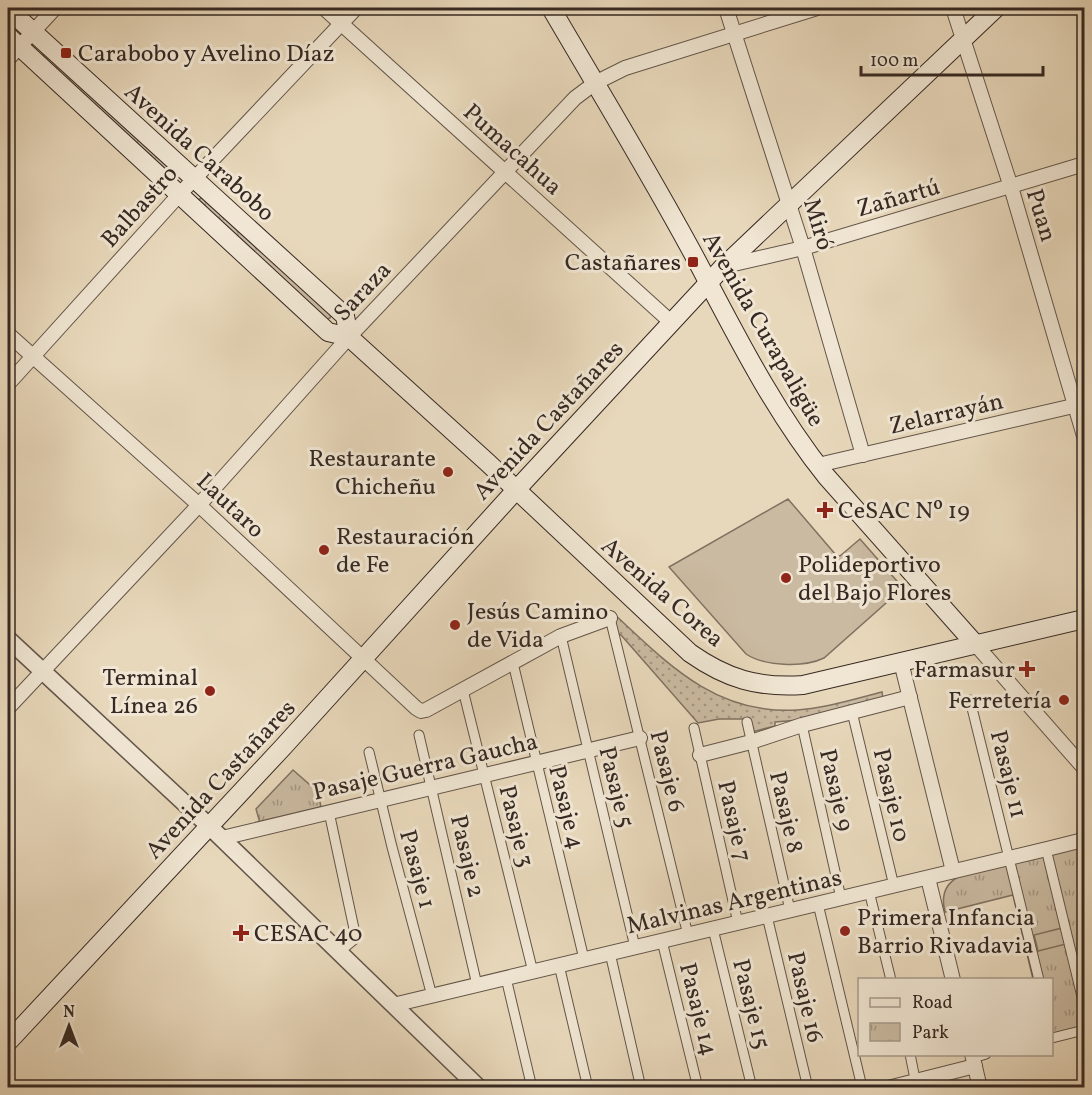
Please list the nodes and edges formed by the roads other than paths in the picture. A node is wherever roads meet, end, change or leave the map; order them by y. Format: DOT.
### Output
graph roads {
  1 [pos="55,8"];
  2 [pos="324,8"];
  3 [pos="356,8"];
  4 [pos="551,8"];
  5 [pos="726,8"];
  6 [pos="817,8"];
  7 [pos="953,8"];
  8 [pos="996,8"];
  9 [pos="8,9"];
  10 [pos="341,24"];
  11 [pos="32,32"];
  12 [pos="734,32"];
  13 [pos="962,40"];
  14 [pos="11,47"];
  15 [pos="595,83"];
  16 [pos="1084,164"];
  17 [pos="505,173"];
  18 [pos="194,179"];
  19 [pos="1011,187"];
  20 [pos="178,196"];
  21 [pos="788,202"];
  22 [pos="803,248"];
  23 [pos="723,267"];
  24 [pos="708,282"];
  25 [pos="672,323"];
  26 [pos="8,334"];
  27 [pos="349,338"];
  28 [pos="32,357"];
  29 [pos="8,384"];
  30 [pos="1080,404"];
  31 [pos="1084,436"];
  32 [pos="863,455"];
  33 [pos="818,465"];
  34 [pos="516,490"];
  35 [pos="199,505"];
  36 [pos="610,618"];
  37 [pos="1084,619"];
  38 [pos="561,636"];
  39 [pos="8,639"];
  40 [pos="976,645"];
  41 [pos="364,659"];
  42 [pos="901,662"];
  43 [pos="513,663"];
  44 [pos="42,670"];
  45 [pos="463,690"];
  46 [pos="910,697"];
  47 [pos="970,700"];
  48 [pos="8,708"];
  49 [pos="852,712"];
  50 [pos="747,722"];
  51 [pos="802,725"];
  52 [pos="694,728"];
  53 [pos="419,735"];
  54 [pos="640,738"];
  55 [pos="752,742"];
  56 [pos="588,750"];
  57 [pos="369,752"];
  58 [pos="700,755"];
  59 [pos="537,763"];
  60 [pos="1084,768"];
  61 [pos="484,775"];
  62 [pos="432,788"];
  63 [pos="381,800"];
  64 [pos="329,812"];
  65 [pos="215,832"];
  66 [pos="1084,843"];
  67 [pos="1048,857"];
  68 [pos="1009,858"];
  69 [pos="954,871"];
  70 [pos="928,878"];
  71 [pos="894,886"];
  72 [pos="869,891"];
  73 [pos="841,898"];
  74 [pos="818,904"];
  75 [pos="790,910"];
  76 [pos="767,916"];
  77 [pos="738,923"];
  78 [pos="713,929"];
  79 [pos="688,935"];
  80 [pos="662,941"];
  81 [pos="635,947"];
  82 [pos="339,952"];
  83 [pos="610,953"];
  84 [pos="584,959"];
  85 [pos="559,965"];
  86 [pos="533,972"];
  87 [pos="506,978"];
  88 [pos="891,978"];
  89 [pos="953,978"];
  90 [pos="1039,978"];
  91 [pos="477,985"];
  92 [pos="432,996"];
  93 [pos="393,1005"];
  94 [pos="1084,1005"];
  95 [pos="1084,1030"];
  96 [pos="1053,1035"];
  97 [pos="8,1042"];
  98 [pos="910,1056"];
  99 [pos="976,1058"];
  100 [pos="916,1081"];
  101 [pos="862,1087"];
  102 [pos="479,1088"];
  103 [pos="532,1088"];
  104 [pos="588,1088"];
  105 [pos="641,1088"];
  106 [pos="698,1088"];
  107 [pos="752,1088"];
  108 [pos="808,1088"];
  109 [pos="888,1088"];
  110 [pos="980,1088"];
  1 -- 11 [label="street"];
  2 -- 10 [label="street, Pumacahua"];
  3 -- 10 [label="street, Balbastro"];
  4 -- 15 [label="main road, Avenida Curapaligüe"];
  5 -- 12 [label="street, Miró"];
  6 -- 12 [label="street, Saraza"];
  7 -- 13 [label="street, Puan"];
  8 -- 13 [label="main road, Avenida Castañares"];
  9 -- 11 [label="main road, Avenida Carabobo"];
  10 -- 17 [label="street, Pumacahua"];
  10 -- 18 [label="street, Balbastro"];
  11 -- 14 [label="street"];
  11 -- 18 [label="main road, Avenida Carabobo"];
  12 -- 15 [label="street, Saraza"];
  12 -- 21 [label="street, Miró"];
  13 -- 19 [label="street, Puan"];
  13 -- 21 [label="main road, Avenida Castañares"];
  14 -- 20 [label="main road, Avenida Carabobo"];
  15 -- 17 [label="street, Saraza"];
  15 -- 24 [label="main road, Avenida Curapaligüe"];
  16 -- 19 [label="street, Zañartú"];
  17 -- 25 [label="street, Pumacahua"];
  17 -- 27 [label="street, Saraza"];
  18 -- 20 [label="street, Balbastro"];
  18 -- 27 [label="main road, Avenida Carabobo"];
  19 -- 22 [label="street, Zañartú"];
  19 -- 30 [label="street, Puan"];
  20 -- 27 [label="main road, Avenida Carabobo"];
  20 -- 28 [label="street, Balbastro"];
  21 -- 22 [label="street, Miró"];
  21 -- 23 [label="main road, Avenida Castañares"];
  22 -- 23 [label="street, Zañartú"];
  22 -- 32 [label="street, Miró"];
  23 -- 24 [label="main road, Avenida Castañares"];
  24 -- 25 [label="main road, Avenida Castañares"];
  24 -- 33 [label="main road, Avenida Curapaligüe"];
  25 -- 34 [label="main road, Avenida Castañares"];
  26 -- 28 [label="street, Lautaro"];
  27 -- 34 [label="main road, Avenida Carabobo"];
  27 -- 35 [label="street, Saraza"];
  28 -- 29 [label="street, Balbastro"];
  28 -- 35 [label="street, Lautaro"];
  30 -- 31 [label="street, Puan"];
  30 -- 32 [label="street, Zelarrayán"];
  32 -- 33 [label="street, Zelarrayán"];
  33 -- 40 [label="main road, Avenida Curapaligüe"];
  34 -- 41 [label="main road, Avenida Castañares"];
  34 -- 42 [label="main road, Avenida Corea"];
  35 -- 41 [label="street, Lautaro"];
  35 -- 44 [label="street, Saraza"];
  36 -- 38 [label="street"];
  36 -- 54 [label="street, Pasaje 6"];
  37 -- 40 [label="main road, Avenida Corea"];
  38 -- 43 [label="street"];
  38 -- 56 [label="street, Pasaje 5"];
  39 -- 44 [label="street"];
  40 -- 42 [label="main road, Avenida Corea"];
  40 -- 60 [label="street"];
  41 -- 45 [label="street, Lautaro"];
  41 -- 65 [label="main road, Avenida Castañares"];
  42 -- 46 [label="street"];
  43 -- 45 [label="street"];
  43 -- 59 [label="street, Pasaje 4"];
  44 -- 48 [label="street, Saraza"];
  44 -- 65 [label="street"];
  45 -- 61 [label="street, Pasaje 3"];
  46 -- 49 [label="street"];
  46 -- 69 [label="street"];
  47 -- 68 [label="street, Pasaje 11"];
  49 -- 51 [label="street"];
  49 -- 71 [label="street, Pasaje 10"];
  50 -- 55 [label="street, Pasaje 8"];
  51 -- 55 [label="street"];
  51 -- 73 [label="street, Pasaje 9"];
  52 -- 58 [label="street, Pasaje 7"];
  53 -- 62 [label="street, Pasaje 2"];
  54 -- 56 [label="street, Pasaje Guerra Gaucha"];
  54 -- 79 [label="street, Pasaje 6"];
  55 -- 58 [label="street"];
  55 -- 75 [label="street, Pasaje 8"];
  56 -- 59 [label="street, Pasaje Guerra Gaucha"];
  56 -- 81 [label="street, Pasaje 5"];
  57 -- 63 [label="street, Pasaje 1"];
  58 -- 77 [label="street, Pasaje 7"];
  59 -- 61 [label="street, Pasaje Guerra Gaucha"];
  59 -- 84 [label="street, Pasaje 4"];
  61 -- 62 [label="street, Pasaje Guerra Gaucha"];
  61 -- 86 [label="street, Pasaje 3"];
  62 -- 63 [label="street, Pasaje Guerra Gaucha"];
  62 -- 91 [label="street, Pasaje 2"];
  63 -- 64 [label="street, Pasaje Guerra Gaucha"];
  63 -- 92 [label="street, Pasaje 1"];
  64 -- 65 [label="street, Pasaje Guerra Gaucha"];
  64 -- 82 [label="street"];
  65 -- 82 [label="street"];
  65 -- 97 [label="main road, Avenida Castañares"];
  66 -- 68 [label="street, Malvinas Argentinas"];
  67 -- 94 [label="street"];
  68 -- 69 [label="street, Malvinas Argentinas"];
  68 -- 90 [label="street, Pasaje 11"];
  69 -- 70 [label="street, Malvinas Argentinas"];
  70 -- 71 [label="street, Malvinas Argentinas"];
  70 -- 89 [label="street"];
  71 -- 72 [label="street, Malvinas Argentinas"];
  72 -- 73 [label="street, Malvinas Argentinas"];
  72 -- 88 [label="street"];
  73 -- 74 [label="street, Malvinas Argentinas"];
  74 -- 75 [label="street, Malvinas Argentinas"];
  74 -- 101 [label="street"];
  75 -- 76 [label="street, Malvinas Argentinas"];
  76 -- 77 [label="street, Malvinas Argentinas"];
  76 -- 108 [label="street, Pasaje 16"];
  77 -- 78 [label="street, Malvinas Argentinas"];
  78 -- 79 [label="street, Malvinas Argentinas"];
  78 -- 107 [label="street, Pasaje 15"];
  79 -- 80 [label="street, Malvinas Argentinas"];
  80 -- 81 [label="street, Malvinas Argentinas"];
  80 -- 106 [label="street, Pasaje 14"];
  81 -- 83 [label="street, Malvinas Argentinas"];
  82 -- 93 [label="street"];
  83 -- 84 [label="street, Malvinas Argentinas"];
  83 -- 105 [label="street"];
  84 -- 85 [label="street, Malvinas Argentinas"];
  85 -- 86 [label="street, Malvinas Argentinas"];
  85 -- 104 [label="street"];
  86 -- 87 [label="street, Malvinas Argentinas"];
  87 -- 91 [label="street, Malvinas Argentinas"];
  87 -- 103 [label="street"];
  91 -- 92 [label="street, Malvinas Argentinas"];
  92 -- 93 [label="street, Malvinas Argentinas"];
  93 -- 102 [label="street"];
  95 -- 96 [label="street"];
  98 -- 100 [label="street"];
  99 -- 100 [label="street"];
  99 -- 110 [label="street"];
  100 -- 109 [label="street"];
}
